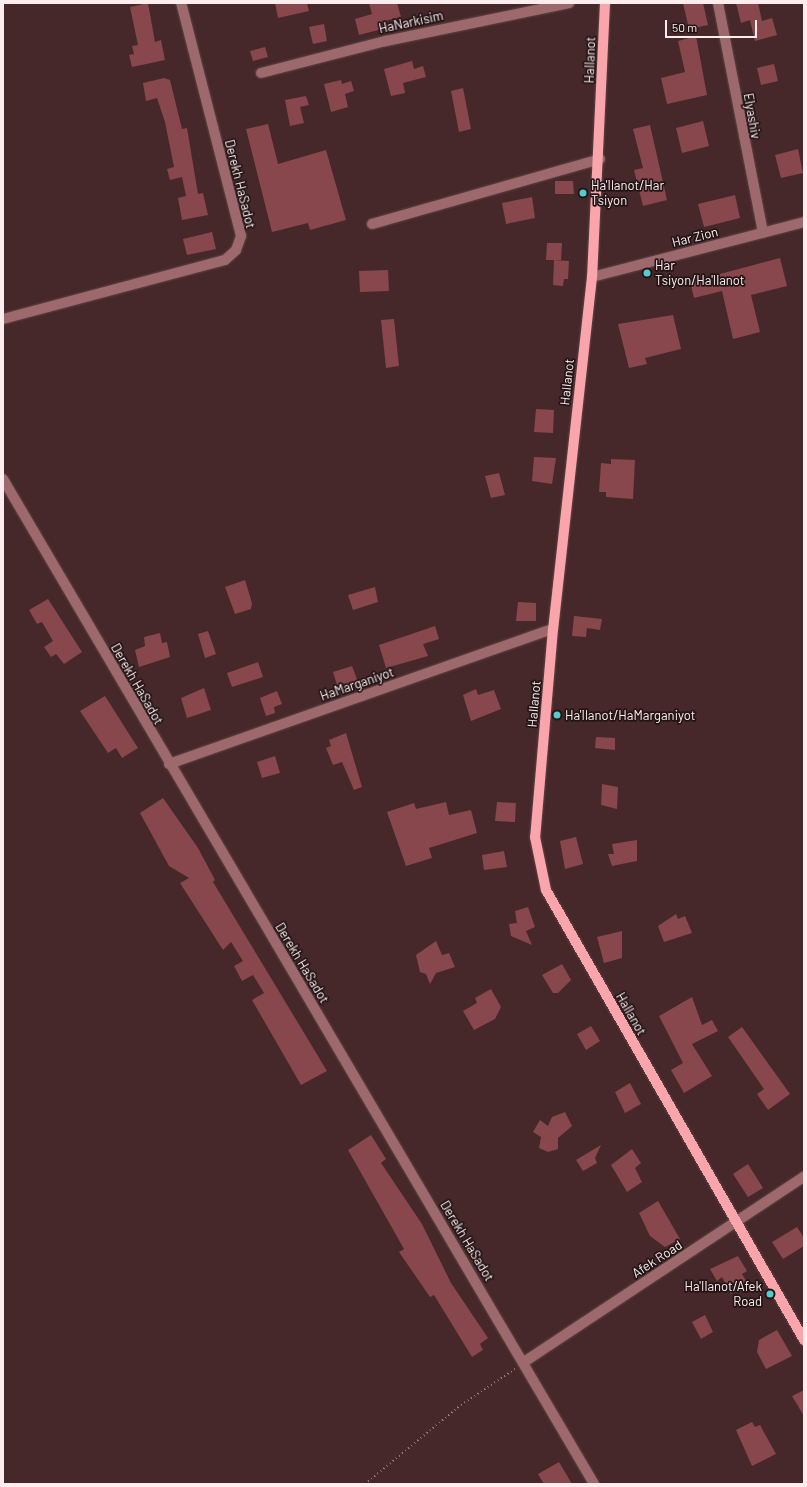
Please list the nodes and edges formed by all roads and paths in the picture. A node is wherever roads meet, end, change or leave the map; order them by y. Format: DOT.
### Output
graph roads {
  1 [pos="181,3"];
  2 [pos="569,3"];
  3 [pos="605,3"];
  4 [pos="718,3"];
  5 [pos="261,73"];
  6 [pos="600,159"];
  7 [pos="804,222"];
  8 [pos="372,224"];
  9 [pos="763,233"];
  10 [pos="592,277"];
  11 [pos="3,319"];
  12 [pos="3,479"];
  13 [pos="553,629"];
  14 [pos="169,764"];
  15 [pos="804,1177"];
  16 [pos="735,1223"];
  17 [pos="804,1340"];
  18 [pos="524,1362"];
  19 [pos="364,1484"];
  20 [pos="594,1484"];
  1 -- 11 [label="street, Derekh HaSadot"];
  2 -- 5 [label="street, HaNarkisim"];
  3 -- 6 [label="main road, HaIlanot"];
  4 -- 9 [label="street, Elyashiv"];
  6 -- 8 [label="street"];
  6 -- 10 [label="main road, HaIlanot"];
  7 -- 9 [label="street, Har Zion"];
  9 -- 10 [label="street, Har Zion"];
  10 -- 13 [label="main road, HaIlanot"];
  12 -- 14 [label="street, Derekh HaSadot"];
  13 -- 14 [label="street, HaMarganiyot"];
  13 -- 16 [label="main road, HaIlanot"];
  14 -- 18 [label="street, Derekh HaSadot"];
  15 -- 16 [label="street, Afek Road"];
  16 -- 17 [label="main road, HaIlanot"];
  16 -- 18 [label="street, Afek Road"];
  18 -- 19 [label="path"];
  18 -- 20 [label="street, Derekh HaSadot"];
}
